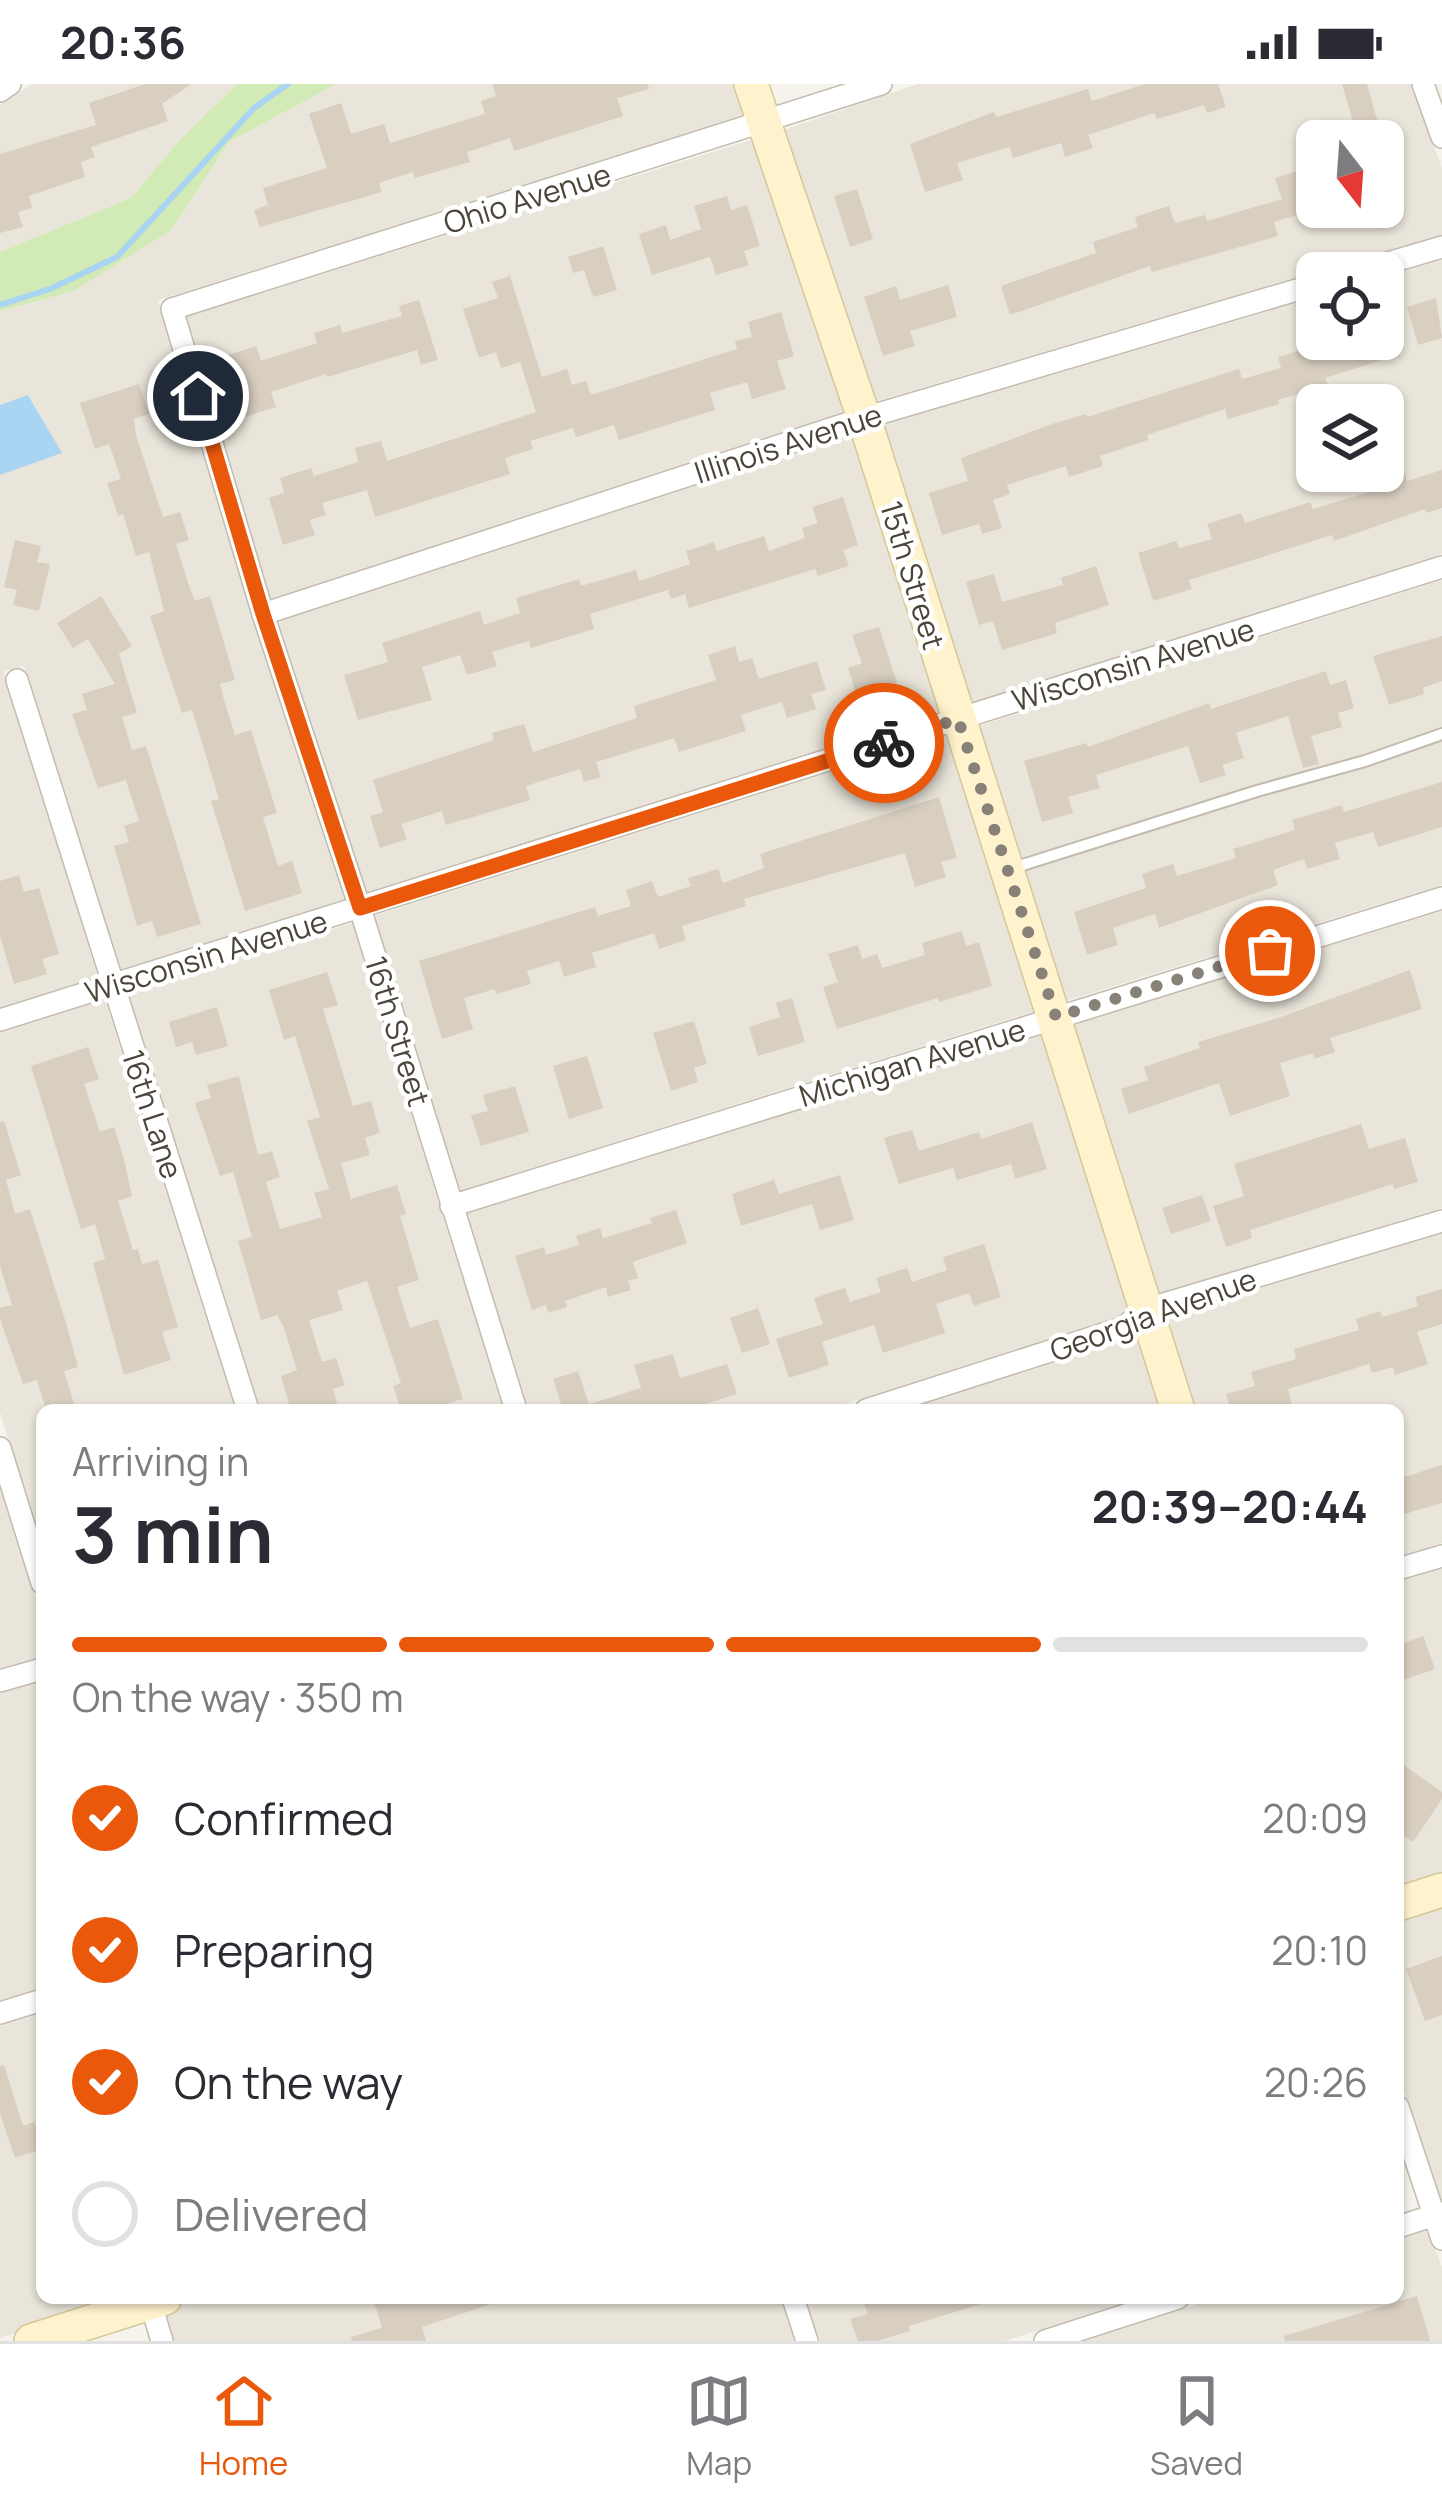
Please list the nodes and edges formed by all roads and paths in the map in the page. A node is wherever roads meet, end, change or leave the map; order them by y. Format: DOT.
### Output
graph roads {
  1 [pos="10,84"];
  2 [pos="751,84"];
  3 [pos="881,84"];
  4 [pos="1423,84"];
  5 [pos="0,91"];
  6 [pos="764,124"];
  7 [pos="1442,137"];
  8 [pos="1442,247"];
  9 [pos="1404,258"];
  10 [pos="1296,290"];
  11 [pos="172,309"];
  12 [pos="864,418"];
  13 [pos="1442,567"];
  14 [pos="263,614"];
  15 [pos="17,680"];
  16 [pos="958,719"];
  17 [pos="1442,734"];
  18 [pos="1007,870"];
  19 [pos="1442,898"];
  20 [pos="360,908"];
  21 [pos="112,986"];
  22 [pos="1056,1017"];
  23 [pos="0,1020"];
  24 [pos="451,1206"];
  25 [pos="1442,1221"];
  26 [pos="1147,1310"];
  27 [pos="246,1404"];
  28 [pos="514,1404"];
  29 [pos="885,1404"];
  30 [pos="1176,1404"];
  31 [pos="0,1448"];
  32 [pos="1442,1556"];
  33 [pos="36,1564"];
  34 [pos="1404,1567"];
  35 [pos="36,1671"];
  36 [pos="0,1681"];
  37 [pos="1442,1890"];
  38 [pos="1404,1902"];
  39 [pos="36,2002"];
  40 [pos="0,2013"];
  41 [pos="1404,2123"];
  42 [pos="1437,2214"];
  43 [pos="1404,2225"];
  44 [pos="1442,2239"];
  45 [pos="143,2304"];
  46 [pos="156,2304"];
  47 [pos="795,2304"];
  48 [pos="1159,2304"];
  49 [pos="31,2341"];
  50 [pos="162,2341"];
  51 [pos="807,2341"];
  52 [pos="1045,2341"];
  1 -- 5 [label="street"];
  2 -- 6 [label="street, 15th Street"];
  3 -- 6 [label="street, Ohio Avenue"];
  4 -- 7 [label="street"];
  6 -- 11 [label="street, Ohio Avenue"];
  6 -- 12 [label="street, 15th Street"];
  8 -- 9 [label="street"];
  10 -- 12 [label="street, Illinois Avenue"];
  11 -- 14 [label="street, 16th Street"];
  12 -- 14 [label="street, Illinois Avenue"];
  12 -- 16 [label="street, 15th Street"];
  13 -- 16 [label="street, Wisconsin Avenue"];
  14 -- 20 [label="street, 16th Street"];
  15 -- 21 [label="street, 16th Lane"];
  16 -- 18 [label="street, 15th Street"];
  16 -- 20 [label="street, Wisconsin Avenue"];
  17 -- 18 [label="lane"];
  18 -- 22 [label="street, 15th Street"];
  19 -- 22 [label="street, Michigan Avenue"];
  20 -- 21 [label="street, Wisconsin Avenue"];
  20 -- 24 [label="street, 16th Street"];
  21 -- 23 [label="street, Wisconsin Avenue"];
  21 -- 27 [label="street, 16th Lane"];
  22 -- 24 [label="street, Michigan Avenue"];
  22 -- 26 [label="street, 15th Street"];
  24 -- 28 [label="street, 16th Street"];
  25 -- 26 [label="street, Georgia Avenue"];
  26 -- 29 [label="street, Georgia Avenue"];
  26 -- 30 [label="street, 15th Street"];
  31 -- 33 [label="street"];
  32 -- 34 [label="street"];
  35 -- 36 [label="street"];
  37 -- 38 [label="street"];
  39 -- 40 [label="street"];
  41 -- 42 [label="street"];
  42 -- 43 [label="street"];
  42 -- 44 [label="street"];
  45 -- 49 [label="street"];
  46 -- 50 [label="street"];
  47 -- 51 [label="street"];
  48 -- 52 [label="street"];
}
